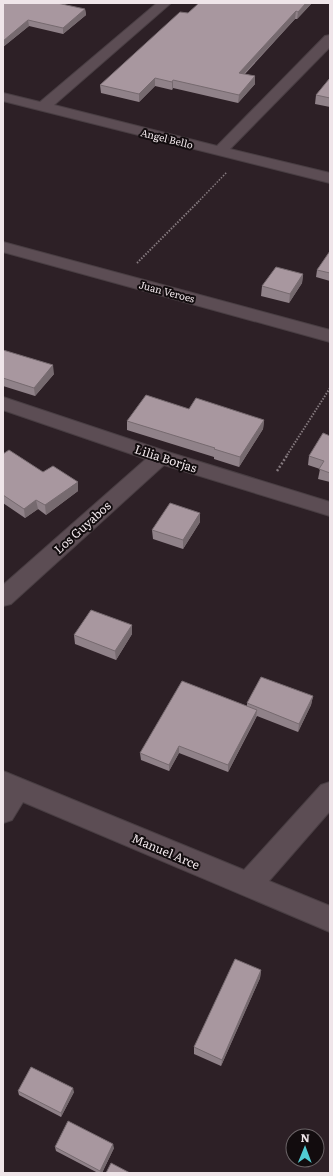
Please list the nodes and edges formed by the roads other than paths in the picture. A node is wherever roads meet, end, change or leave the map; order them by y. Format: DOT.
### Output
graph roads {
  1 [pos="165,3"];
  2 [pos="330,39"];
  3 [pos="3,98"];
  4 [pos="43,107"];
  5 [pos="220,151"];
  6 [pos="330,178"];
  7 [pos="3,247"];
  8 [pos="330,336"];
  9 [pos="3,403"];
  10 [pos="161,457"];
  11 [pos="330,509"];
  12 [pos="3,598"];
  13 [pos="10,785"];
  14 [pos="330,793"];
  15 [pos="3,812"];
  16 [pos="248,885"];
  17 [pos="330,919"];
  1 -- 4 [label="street"];
  2 -- 5 [label="street"];
  3 -- 4 [label="street, Angel Bello"];
  4 -- 5 [label="street, Angel Bello"];
  5 -- 6 [label="street, Angel Bello"];
  7 -- 8 [label="street, Juan Veroes"];
  9 -- 10 [label="street, Lilia Borjas"];
  10 -- 11 [label="street, Lilia Borjas"];
  10 -- 12 [label="street, Los Guyabos"];
  13 -- 15 [label="street"];
  13 -- 16 [label="street, Manuel Arce"];
  14 -- 16 [label="street"];
  16 -- 17 [label="street, Manuel Arce"];
}
